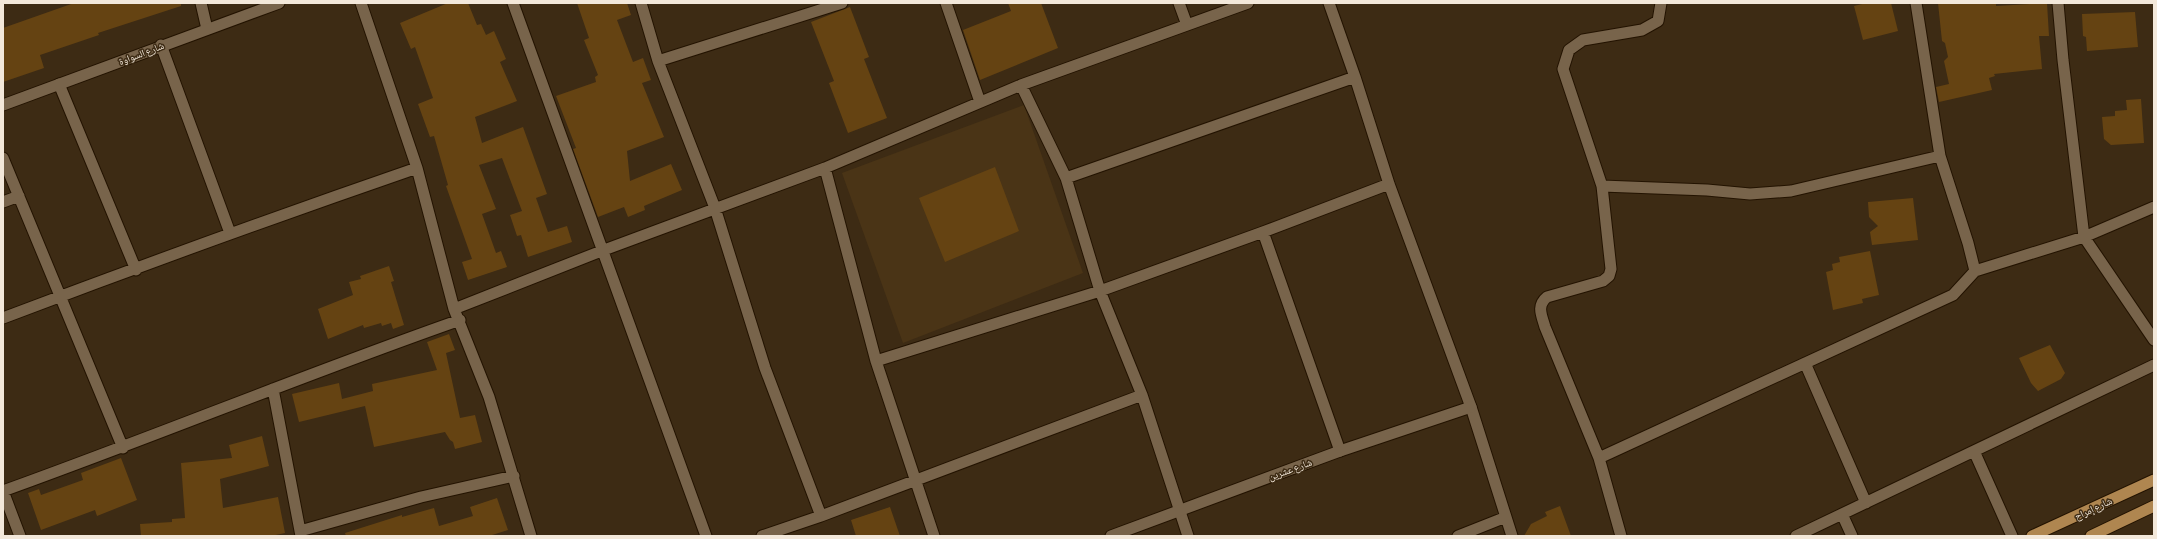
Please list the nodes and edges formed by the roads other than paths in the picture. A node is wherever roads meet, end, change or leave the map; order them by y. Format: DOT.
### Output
graph roads {
  1 [pos="201,3"];
  2 [pos="280,3"];
  3 [pos="361,3"];
  4 [pos="513,3"];
  5 [pos="641,3"];
  6 [pos="842,3"];
  7 [pos="946,3"];
  8 [pos="1179,3"];
  9 [pos="1248,3"];
  10 [pos="1329,3"];
  11 [pos="1661,3"];
  12 [pos="1916,3"];
  13 [pos="2058,3"];
  14 [pos="1187,25"];
  15 [pos="208,29"];
  16 [pos="161,45"];
  17 [pos="658,61"];
  18 [pos="1355,77"];
  19 [pos="59,84"];
  20 [pos="1021,84"];
  21 [pos="980,102"];
  22 [pos="3,105"];
  23 [pos="1940,156"];
  24 [pos="3,158"];
  25 [pos="416,168"];
  26 [pos="825,168"];
  27 [pos="1066,178"];
  28 [pos="1388,184"];
  29 [pos="1602,186"];
  30 [pos="19,196"];
  31 [pos="3,202"];
  32 [pos="2154,207"];
  33 [pos="715,208"];
  34 [pos="1263,232"];
  35 [pos="230,233"];
  36 [pos="2084,237"];
  37 [pos="604,250"];
  38 [pos="136,270"];
  39 [pos="1975,271"];
  40 [pos="1100,291"];
  41 [pos="62,296"];
  42 [pos="454,309"];
  43 [pos="3,318"];
  44 [pos="460,320"];
  45 [pos="2154,340"];
  46 [pos="876,361"];
  47 [pos="1805,363"];
  48 [pos="2154,365"];
  49 [pos="273,389"];
  50 [pos="1142,395"];
  51 [pos="1471,407"];
  52 [pos="123,448"];
  53 [pos="1340,451"];
  54 [pos="1974,451"];
  55 [pos="1599,458"];
  56 [pos="514,476"];
  57 [pos="914,479"];
  58 [pos="2154,480"];
  59 [pos="3,491"];
  60 [pos="1866,503"];
  61 [pos="2154,506"];
  62 [pos="1180,509"];
  63 [pos="1842,514"];
  64 [pos="821,516"];
  65 [pos="1506,517"];
  66 [pos="301,533"];
  67 [pos="20,536"];
  68 [pos="531,536"];
  69 [pos="706,536"];
  70 [pos="762,536"];
  71 [pos="934,536"];
  72 [pos="1111,536"];
  73 [pos="1188,536"];
  74 [pos="1458,536"];
  75 [pos="1512,536"];
  76 [pos="1621,536"];
  77 [pos="1796,536"];
  78 [pos="1852,536"];
  79 [pos="2012,536"];
  80 [pos="2032,536"];
  81 [pos="2091,536"];
  1 -- 15 [label="street"];
  2 -- 15 [label="street, شارع السواوة"];
  3 -- 25 [label="street"];
  4 -- 37 [label="street"];
  5 -- 17 [label="street"];
  6 -- 17 [label="street"];
  7 -- 21 [label="street"];
  8 -- 14 [label="street"];
  9 -- 14 [label="street"];
  10 -- 18 [label="street"];
  11 -- 29 [label="street"];
  12 -- 23 [label="street"];
  13 -- 36 [label="street"];
  14 -- 20 [label="street"];
  15 -- 16 [label="street, شارع السواوة"];
  16 -- 19 [label="street, شارع السواوة"];
  16 -- 35 [label="street"];
  17 -- 33 [label="street"];
  18 -- 27 [label="street"];
  18 -- 28 [label="street"];
  19 -- 22 [label="street, شارع السواوة"];
  19 -- 38 [label="street"];
  20 -- 21 [label="street"];
  20 -- 27 [label="street"];
  21 -- 26 [label="street"];
  23 -- 29 [label="street"];
  23 -- 39 [label="street"];
  24 -- 30 [label="street"];
  25 -- 35 [label="street"];
  25 -- 42 [label="street"];
  26 -- 33 [label="street"];
  26 -- 46 [label="street"];
  27 -- 40 [label="street"];
  28 -- 34 [label="street"];
  28 -- 51 [label="street"];
  29 -- 55 [label="street"];
  30 -- 31 [label="street"];
  30 -- 41 [label="street"];
  32 -- 36 [label="street"];
  33 -- 37 [label="street"];
  33 -- 64 [label="street"];
  34 -- 40 [label="street"];
  34 -- 53 [label="street"];
  35 -- 38 [label="street"];
  36 -- 39 [label="street"];
  36 -- 45 [label="street"];
  37 -- 42 [label="street"];
  37 -- 69 [label="street"];
  38 -- 41 [label="street"];
  39 -- 47 [label="street"];
  40 -- 46 [label="street"];
  40 -- 50 [label="street"];
  41 -- 43 [label="street"];
  41 -- 52 [label="street"];
  42 -- 44 [label="street"];
  44 -- 49 [label="street"];
  44 -- 56 [label="street"];
  46 -- 57 [label="street"];
  47 -- 55 [label="street"];
  47 -- 60 [label="street"];
  48 -- 54 [label="street"];
  49 -- 52 [label="street"];
  49 -- 66 [label="street"];
  50 -- 57 [label="street"];
  50 -- 62 [label="street"];
  51 -- 53 [label="street, شارع عشرين"];
  51 -- 65 [label="street"];
  52 -- 59 [label="street"];
  53 -- 62 [label="street, شارع عشرين"];
  54 -- 60 [label="street"];
  54 -- 79 [label="street"];
  55 -- 76 [label="street"];
  56 -- 66 [label="street"];
  56 -- 68 [label="street"];
  57 -- 64 [label="street"];
  57 -- 71 [label="street"];
  58 -- 80 [label="main road, شارع إمراح"];
  59 -- 67 [label="street"];
  60 -- 63 [label="street"];
  61 -- 81 [label="main road"];
  62 -- 72 [label="street, شارع عشرين"];
  62 -- 73 [label="street"];
  63 -- 77 [label="street"];
  63 -- 78 [label="street"];
  64 -- 70 [label="street"];
  65 -- 74 [label="street"];
  65 -- 75 [label="street"];
}
